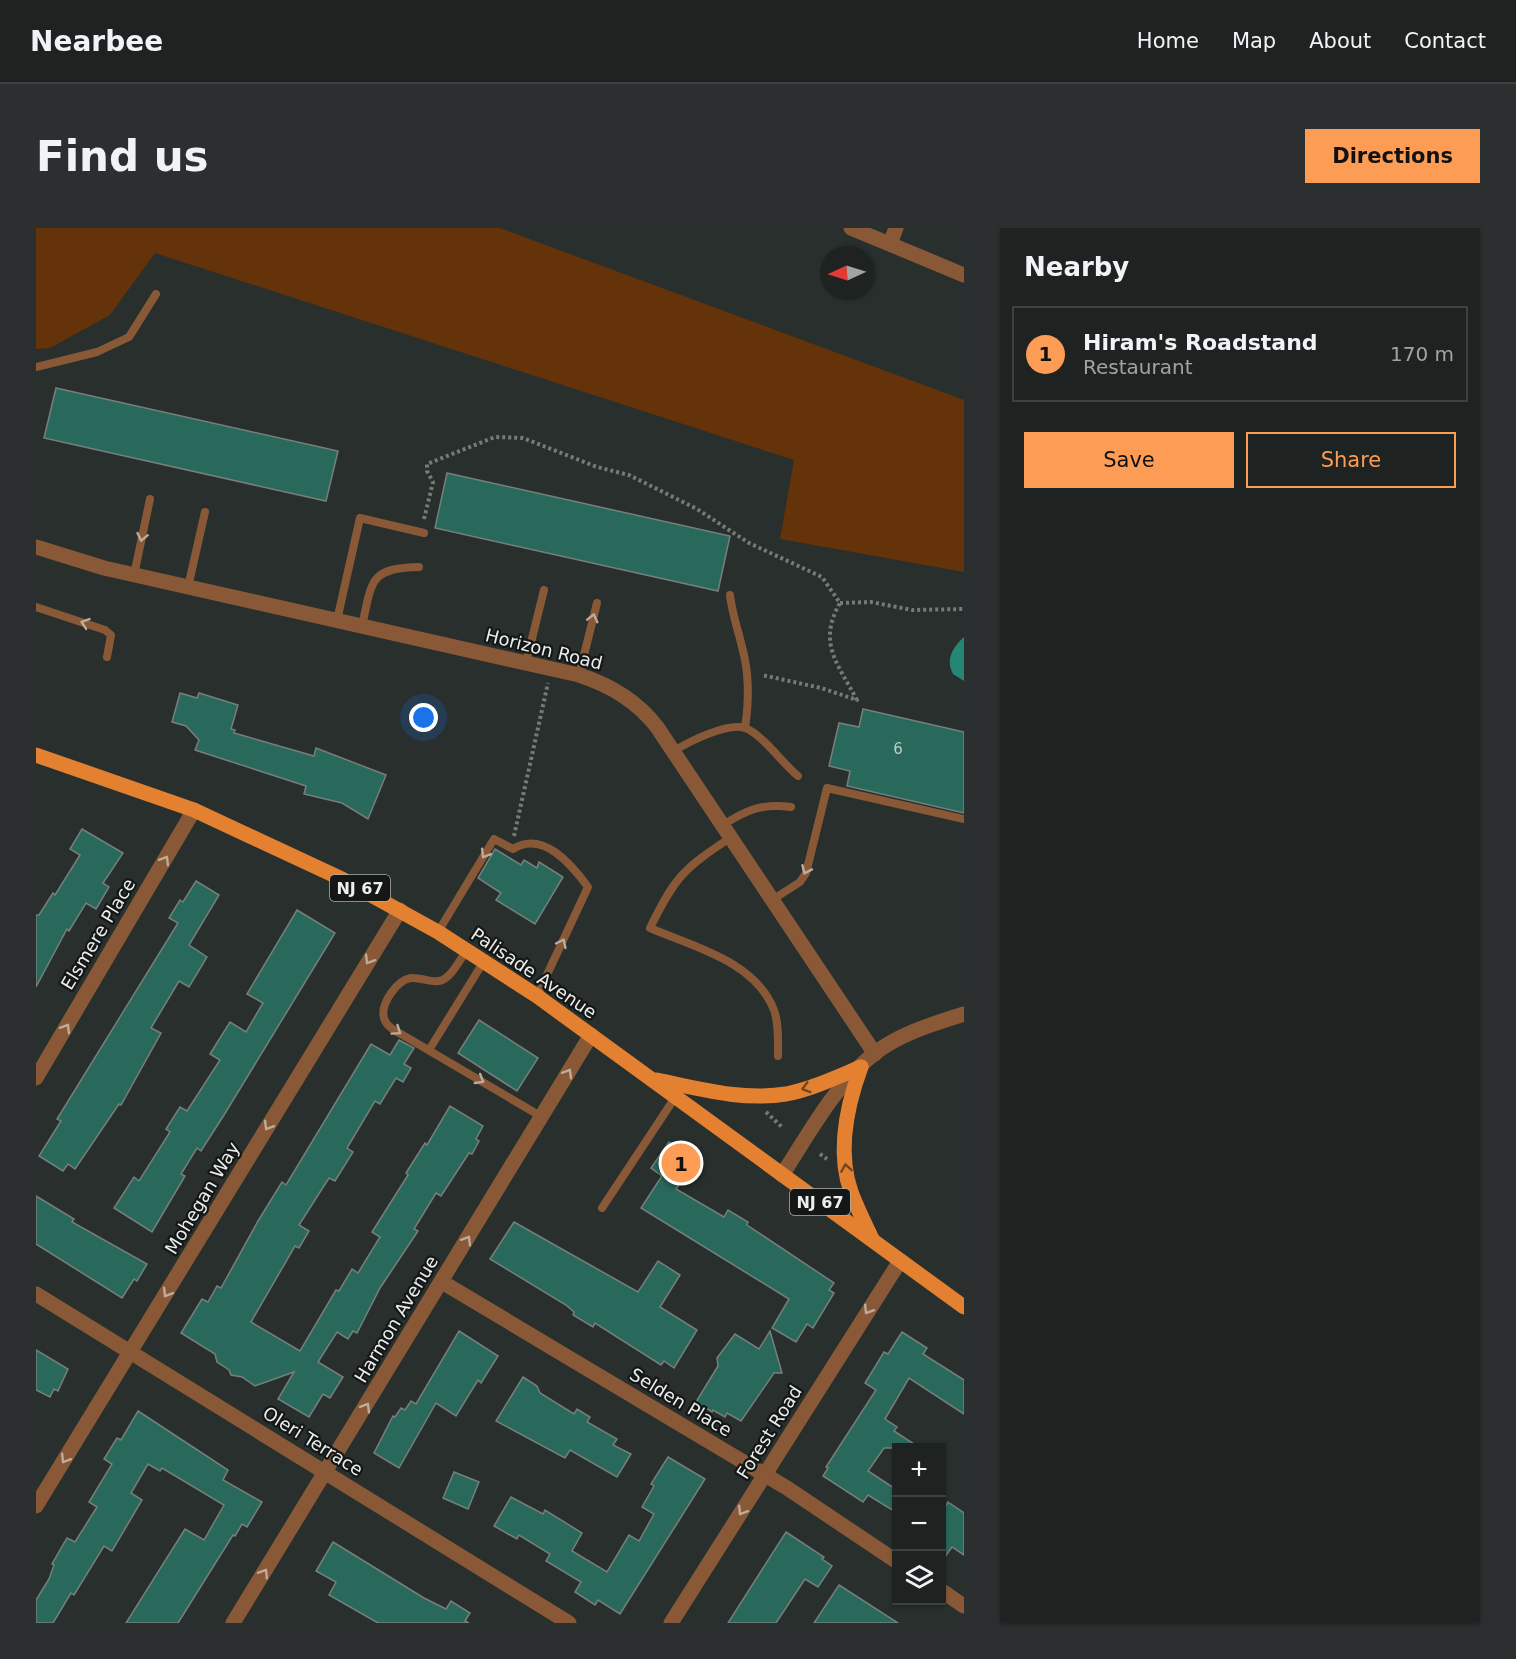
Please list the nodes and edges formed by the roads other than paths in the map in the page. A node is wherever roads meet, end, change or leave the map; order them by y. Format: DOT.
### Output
graph roads {
  1 [pos="851,228"];
  2 [pos="896,228"];
  3 [pos="890,244"];
  4 [pos="964,275"];
  5 [pos="156,294"];
  6 [pos="36,367"];
  7 [pos="150,499"];
  8 [pos="205,512"];
  9 [pos="422,532"];
  10 [pos="36,547"];
  11 [pos="419,567"];
  12 [pos="134,575"];
  13 [pos="188,587"];
  14 [pos="544,590"];
  15 [pos="730,596"];
  16 [pos="597,603"];
  17 [pos="36,606"];
  18 [pos="337,620"];
  19 [pos="362,626"];
  20 [pos="107,657"];
  21 [pos="526,663"];
  22 [pos="579,675"];
  23 [pos="745,728"];
  24 [pos="674,751"];
  25 [pos="36,755"];
  26 [pos="798,776"];
  27 [pos="791,807"];
  28 [pos="194,810"];
  29 [pos="964,819"];
  30 [pos="726,832"];
  31 [pos="772,900"];
  32 [pos="400,910"];
  33 [pos="438,932"];
  34 [pos="467,950"];
  35 [pos="484,961"];
  36 [pos="537,996"];
  37 [pos="964,1014"];
  38 [pos="591,1035"];
  39 [pos="429,1050"];
  40 [pos="874,1054"];
  41 [pos="778,1056"];
  42 [pos="861,1067"];
  43 [pos="36,1078"];
  44 [pos="654,1079"];
  45 [pos="676,1096"];
  46 [pos="542,1117"];
  47 [pos="782,1175"];
  48 [pos="602,1208"];
  49 [pos="873,1242"];
  50 [pos="900,1261"];
  51 [pos="442,1282"];
  52 [pos="36,1294"];
  53 [pos="964,1307"];
  54 [pos="130,1352"];
  55 [pos="326,1471"];
  56 [pos="765,1474"];
  57 [pos="36,1506"];
  58 [pos="892,1558"];
  59 [pos="946,1594"];
  60 [pos="964,1606"];
  61 [pos="233,1623"];
  62 [pos="569,1623"];
  63 [pos="671,1623"];
  1 -- 3 [label="street"];
  2 -- 3 [label="street"];
  3 -- 4 [label="street"];
  5 -- 6 [label="lane"];
  7 -- 12 [label="lane, one-way"];
  8 -- 13 [label="lane"];
  9 -- 18 [label="lane"];
  10 -- 12 [label="street, Horizon Road"];
  11 -- 19 [label="lane"];
  12 -- 13 [label="street, Horizon Road"];
  13 -- 18 [label="street, Horizon Road"];
  14 -- 21 [label="lane"];
  15 -- 23 [label="lane"];
  22 -- 16 [label="lane, one-way"];
  20 -- 17 [label="lane, one-way"];
  18 -- 19 [label="street, Horizon Road"];
  19 -- 21 [label="street, Horizon Road"];
  21 -- 22 [label="street, Horizon Road"];
  22 -- 24 [label="street, Horizon Road"];
  23 -- 24 [label="lane"];
  23 -- 26 [label="lane"];
  24 -- 30 [label="street, Horizon Road"];
  25 -- 28 [label="main road, Palisade Avenue / NJ 67"];
  27 -- 30 [label="lane"];
  28 -- 32 [label="main road, Palisade Avenue / NJ 67"];
  43 -- 28 [label="street, Elsmere Place, one-way"];
  29 -- 31 [label="lane, one-way"];
  30 -- 31 [label="street, Horizon Road"];
  30 -- 41 [label="lane"];
  31 -- 40 [label="street, Horizon Road"];
  32 -- 33 [label="main road, Palisade Avenue / NJ 67"];
  32 -- 54 [label="street, Mohegan Way, one-way"];
  33 -- 34 [label="main road, Palisade Avenue / NJ 67"];
  36 -- 33 [label="lane, one-way"];
  34 -- 35 [label="main road, Palisade Avenue / NJ 67"];
  34 -- 39 [label="lane, one-way"];
  35 -- 36 [label="main road, Palisade Avenue / NJ 67"];
  35 -- 39 [label="lane"];
  36 -- 38 [label="main road, Palisade Avenue / NJ 67"];
  37 -- 40 [label="street"];
  38 -- 44 [label="main road, Palisade Avenue / NJ 67"];
  46 -- 38 [label="street, Harmon Avenue, one-way"];
  39 -- 46 [label="lane, one-way"];
  40 -- 42 [label="street"];
  42 -- 44 [label="main road, one-way"];
  42 -- 47 [label="street"];
  49 -- 42 [label="main road, one-way"];
  44 -- 45 [label="main road, Palisade Avenue / NJ 67"];
  45 -- 47 [label="main road, Palisade Avenue / NJ 67"];
  45 -- 48 [label="lane"];
  51 -- 46 [label="street, Harmon Avenue, one-way"];
  47 -- 49 [label="main road, Palisade Avenue / NJ 67"];
  49 -- 50 [label="main road, Palisade Avenue / NJ 67"];
  50 -- 53 [label="main road, Palisade Avenue / NJ 67"];
  50 -- 56 [label="street, Forest Road, one-way"];
  55 -- 51 [label="street, Harmon Avenue, one-way"];
  51 -- 56 [label="street, Selden Place"];
  52 -- 54 [label="street, Oleri Terrace"];
  54 -- 55 [label="street, Oleri Terrace"];
  54 -- 57 [label="street, Mohegan Way, one-way"];
  61 -- 55 [label="street, Harmon Avenue, one-way"];
  55 -- 62 [label="street, Oleri Terrace"];
  56 -- 58 [label="street, Selden Place"];
  56 -- 63 [label="street, Forest Road, one-way"];
  59 -- 60 [label="street"];
}
